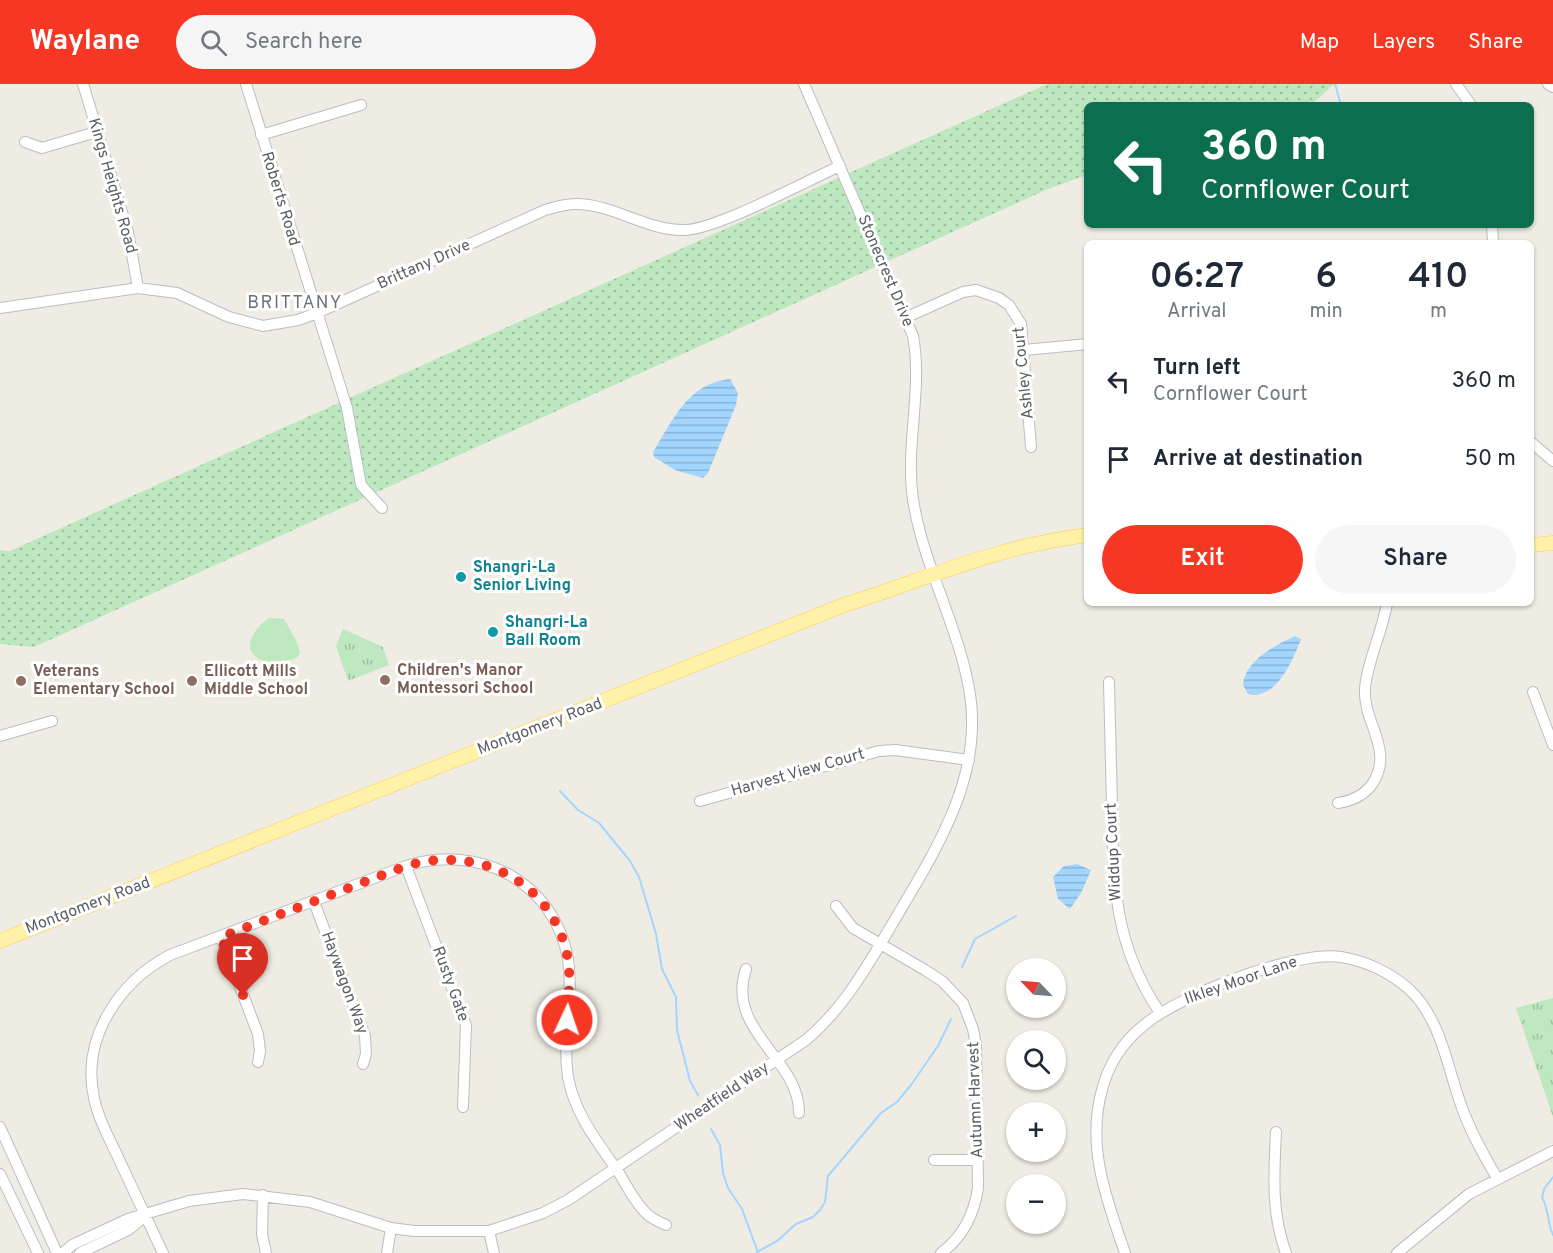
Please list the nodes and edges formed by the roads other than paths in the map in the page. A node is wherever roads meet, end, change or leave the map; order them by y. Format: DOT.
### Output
graph roads {
  1 [pos="83,84"];
  2 [pos="246,84"];
  3 [pos="804,84"];
  4 [pos="1548,84"];
  5 [pos="1458,85"];
  6 [pos="1553,87"];
  7 [pos="1469,102"];
  8 [pos="361,105"];
  9 [pos="96,132"];
  10 [pos="261,135"];
  11 [pos="25,142"];
  12 [pos="840,166"];
  13 [pos="138,288"];
  14 [pos="0,308"];
  15 [pos="316,313"];
  16 [pos="907,317"];
  17 [pos="1084,344"];
  18 [pos="1024,350"];
  19 [pos="1534,445"];
  20 [pos="1031,447"];
  21 [pos="1553,461"];
  22 [pos="382,508"];
  23 [pos="1084,537"];
  24 [pos="1553,543"];
  25 [pos="1534,545"];
  26 [pos="934,573"];
  27 [pos="1386,606"];
  28 [pos="1109,682"];
  29 [pos="1533,692"];
  30 [pos="52,721"];
  31 [pos="0,736"];
  32 [pos="1553,745"];
  33 [pos="969,760"];
  34 [pos="700,801"];
  35 [pos="1338,803"];
  36 [pos="406,866"];
  37 [pos="314,902"];
  38 [pos="836,906"];
  39 [pos="221,937"];
  40 [pos="0,941"];
  41 [pos="881,944"];
  42 [pos="746,969"];
  43 [pos="1160,1012"];
  44 [pos="776,1061"];
  45 [pos="258,1062"];
  46 [pos="363,1064"];
  47 [pos="463,1107"];
  48 [pos="799,1113"];
  49 [pos="0,1127"];
  50 [pos="1276,1132"];
  51 [pos="1553,1151"];
  52 [pos="934,1160"];
  53 [pos="978,1160"];
  54 [pos="616,1169"];
  55 [pos="0,1174"];
  56 [pos="1497,1178"];
  57 [pos="263,1195"];
  58 [pos="145,1215"];
  59 [pos="666,1225"];
  60 [pos="391,1228"];
  61 [pos="489,1231"];
  62 [pos="48,1253"];
  63 [pos="63,1253"];
  64 [pos="80,1253"];
  65 [pos="163,1253"];
  66 [pos="266,1253"];
  67 [pos="387,1253"];
  68 [pos="494,1253"];
  69 [pos="940,1253"];
  70 [pos="1125,1253"];
  71 [pos="1286,1253"];
  72 [pos="1397,1253"];
  1 -- 9 [label="street, Kings Heights Road"];
  2 -- 10 [label="street, Roberts Road"];
  3 -- 12 [label="street, Stonecrest Drive"];
  4 -- 6 [label="street"];
  5 -- 7 [label="street"];
  8 -- 10 [label="street"];
  9 -- 11 [label="street"];
  9 -- 13 [label="street, Kings Heights Road"];
  10 -- 15 [label="street, Roberts Road"];
  12 -- 15 [label="street, Brittany Drive"];
  12 -- 16 [label="street, Stonecrest Drive"];
  13 -- 14 [label="street, Brittany Drive"];
  13 -- 15 [label="street, Brittany Drive"];
  15 -- 22 [label="street, Roberts Road"];
  16 -- 18 [label="street, Ashley Court"];
  16 -- 26 [label="street, Stonecrest Drive"];
  17 -- 18 [label="street"];
  18 -- 20 [label="street, Ashley Court"];
  19 -- 21 [label="street"];
  23 -- 26 [label="main road, Montgomery Road"];
  24 -- 25 [label="main road"];
  26 -- 33 [label="street, Wheatfield Way"];
  26 -- 40 [label="main road, Montgomery Road"];
  27 -- 35 [label="street"];
  28 -- 43 [label="street, Widdup Court"];
  29 -- 32 [label="street"];
  30 -- 31 [label="street"];
  33 -- 34 [label="street, Harvest View Court"];
  33 -- 41 [label="street, Wheatfield Way"];
  36 -- 37 [label="street"];
  36 -- 47 [label="street, Rusty Gate"];
  36 -- 54 [label="street"];
  37 -- 39 [label="street"];
  37 -- 46 [label="street, Haywagon Way"];
  38 -- 41 [label="street, Autumn Harvest"];
  39 -- 45 [label="street"];
  39 -- 58 [label="street"];
  41 -- 44 [label="street, Wheatfield Way"];
  41 -- 53 [label="street, Autumn Harvest"];
  42 -- 44 [label="street"];
  43 -- 56 [label="street, Ilkley Moor Lane"];
  43 -- 70 [label="street, Ilkley Moor Lane"];
  44 -- 48 [label="street"];
  44 -- 54 [label="street, Wheatfield Way"];
  49 -- 62 [label="street"];
  50 -- 71 [label="street"];
  51 -- 56 [label="street"];
  52 -- 53 [label="street"];
  53 -- 69 [label="street, Autumn Harvest"];
  54 -- 59 [label="street"];
  54 -- 61 [label="street, Wheatfield Way"];
  55 -- 62 [label="street"];
  56 -- 72 [label="street"];
  57 -- 58 [label="street, Wheatfield Way"];
  57 -- 60 [label="street, Wheatfield Way"];
  57 -- 66 [label="street"];
  58 -- 63 [label="street, Wheatfield Way"];
  58 -- 64 [label="street, Wheatfield Way"];
  58 -- 65 [label="street"];
  60 -- 61 [label="street, Wheatfield Way"];
  60 -- 67 [label="street"];
  61 -- 68 [label="street"];
}
